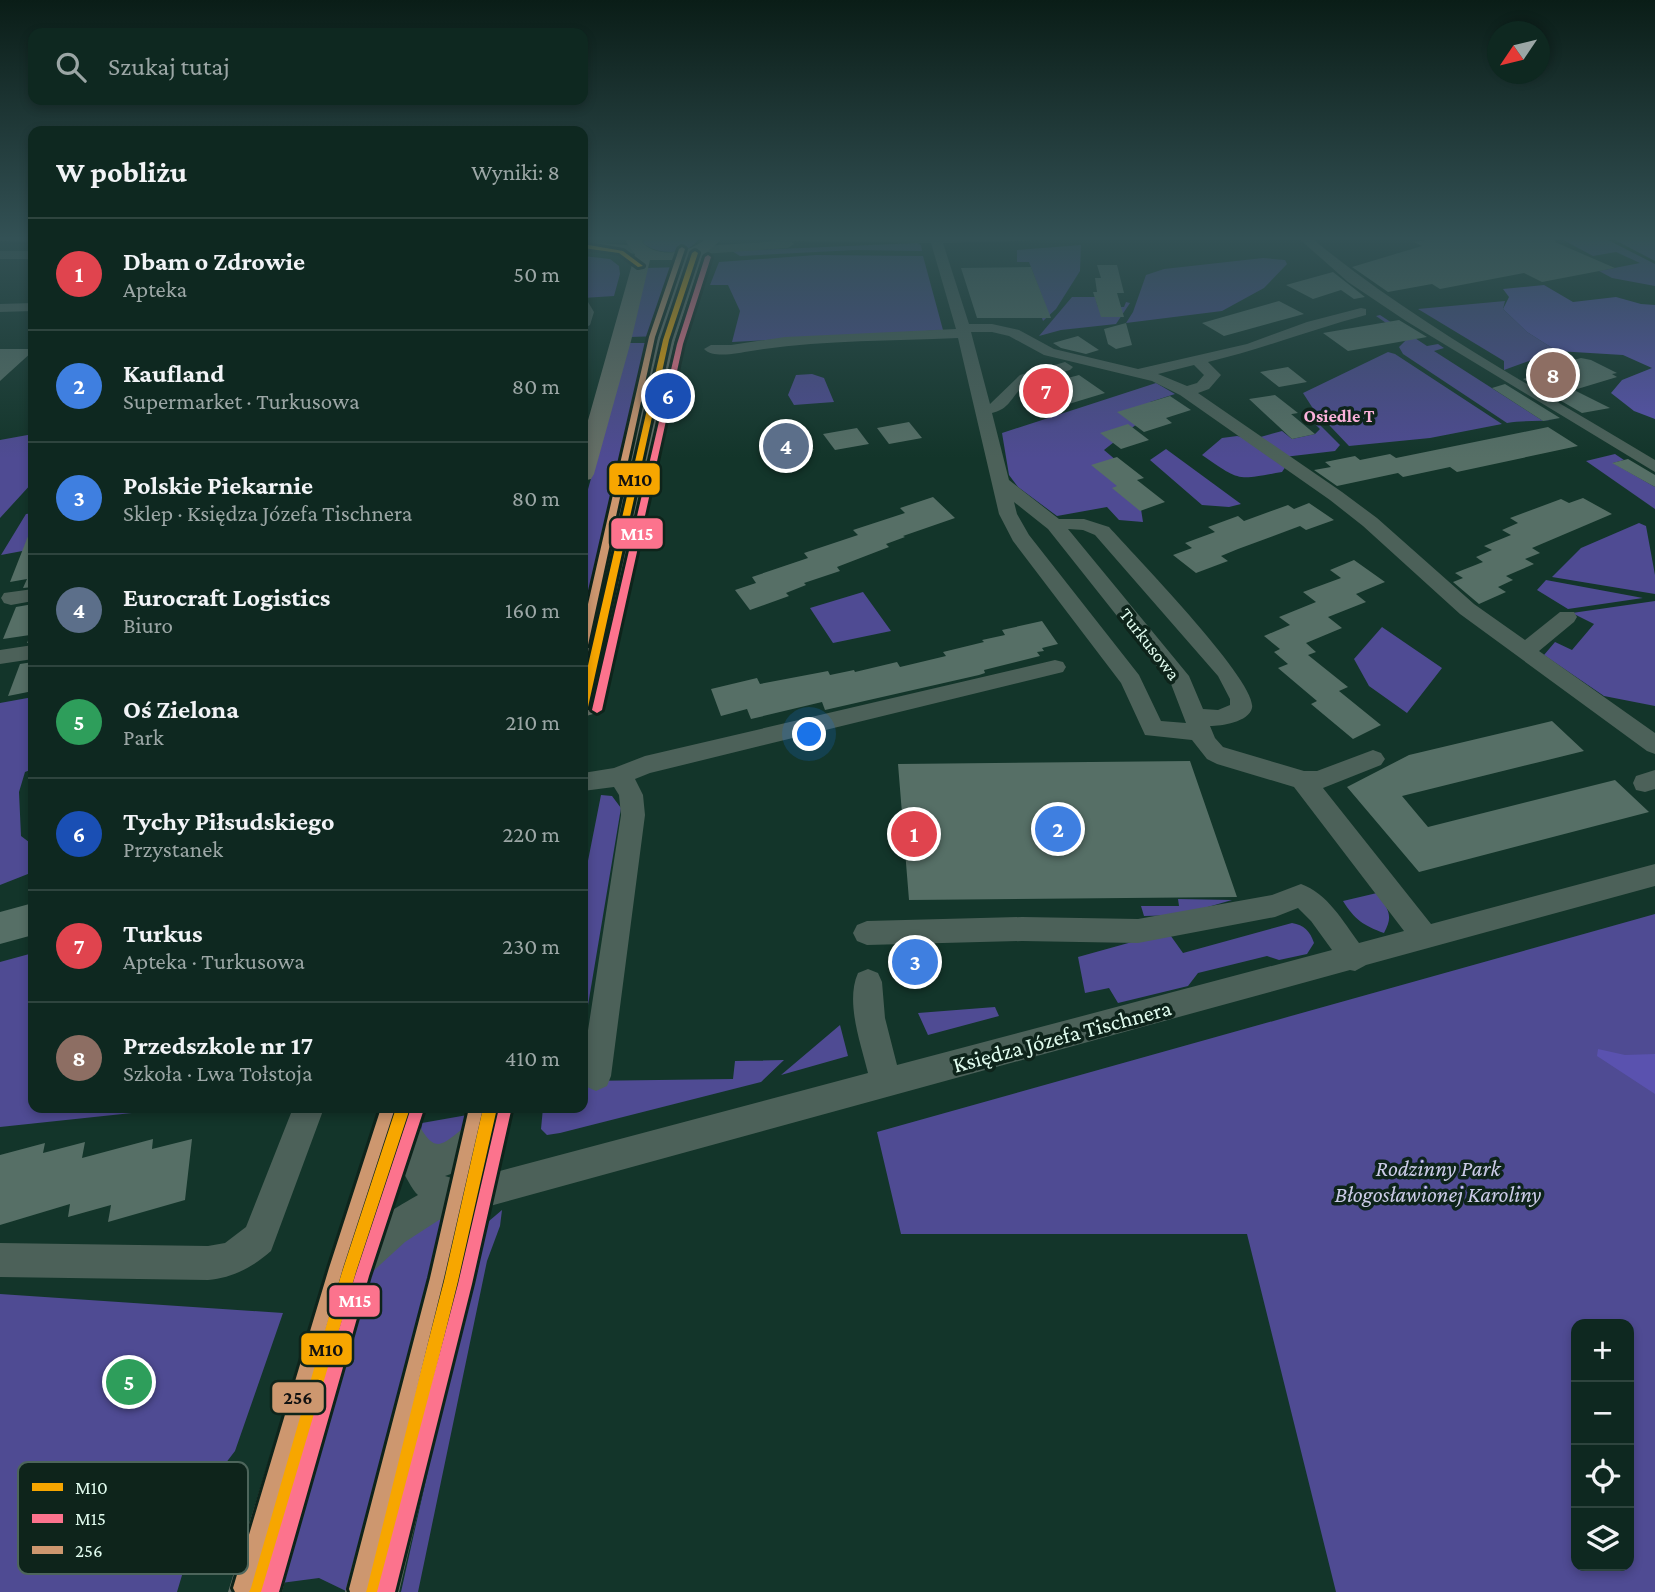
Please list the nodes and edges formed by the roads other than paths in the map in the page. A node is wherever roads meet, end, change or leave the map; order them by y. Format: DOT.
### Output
graph roads {
  1 [pos="623,310"];
  2 [pos="678,310"];
  3 [pos="958,310"];
  4 [pos="1400,310"];
  5 [pos="1361,312"];
  6 [pos="964,331"];
  7 [pos="711,349"];
  8 [pos="1196,359"];
  9 [pos="1065,368"];
  10 [pos="1139,373"];
  11 [pos="1186,392"];
  12 [pos="983,410"];
  13 [pos="589,430"];
  14 [pos="1655,467"];
  15 [pos="1001,482"];
  16 [pos="1055,525"];
  17 [pos="28,596"];
  18 [pos="11,598"];
  19 [pos="1567,617"];
  20 [pos="1516,647"];
  21 [pos="28,653"];
  22 [pos="0,657"];
  23 [pos="1055,667"];
  24 [pos="588,685"];
  25 [pos="1199,724"];
  26 [pos="1655,745"];
  27 [pos="1373,759"];
  28 [pos="621,776"];
  29 [pos="1303,780"];
  30 [pos="588,781"];
  31 [pos="1655,875"];
  32 [pos="867,933"];
  33 [pos="1426,938"];
  34 [pos="1355,959"];
  35 [pos="868,982"];
  36 [pos="596,1076"];
  37 [pos="886,1083"];
  38 [pos="306,1113"];
  39 [pos="487,1120"];
  40 [pos="404,1123"];
  41 [pos="468,1198"];
  42 [pos="0,1259"];
  43 [pos="349,1272"];
  44 [pos="255,1592"];
  45 [pos="372,1592"];
  1 -- 13 [label="main road"];
  2 -- 24 [label="main road"];
  3 -- 6 [label="street"];
  4 -- 14 [label="street"];
  5 -- 8 [label="street"];
  6 -- 7 [label="street"];
  6 -- 10 [label="street"];
  6 -- 12 [label="street"];
  8 -- 10 [label="street"];
  8 -- 11 [label="street"];
  9 -- 12 [label="street"];
  10 -- 11 [label="street"];
  11 -- 20 [label="street"];
  12 -- 15 [label="street"];
  15 -- 16 [label="street, Turkusowa"];
  15 -- 25 [label="street"];
  16 -- 25 [label="street, Turkusowa"];
  16 -- 25 [label="street"];
  17 -- 18 [label="street"];
  19 -- 20 [label="street"];
  20 -- 26 [label="street"];
  21 -- 22 [label="street"];
  23 -- 28 [label="street"];
  25 -- 29 [label="street, Turkusowa"];
  27 -- 29 [label="street"];
  28 -- 30 [label="street"];
  28 -- 36 [label="street"];
  29 -- 33 [label="street"];
  31 -- 33 [label="street, Księdza Józefa Tischnera"];
  32 -- 34 [label="street"];
  33 -- 34 [label="street, Księdza Józefa Tischnera"];
  34 -- 37 [label="street, Księdza Józefa Tischnera"];
  35 -- 37 [label="street"];
  37 -- 41 [label="street, Księdza Józefa Tischnera"];
  38 -- 42 [label="street"];
  39 -- 40 [label="street"];
  39 -- 41 [label="main road"];
  40 -- 41 [label="street"];
  40 -- 43 [label="main road"];
  41 -- 43 [label="street, Księdza Józefa Tischnera"];
  41 -- 45 [label="main road"];
  43 -- 44 [label="main road"];
}
